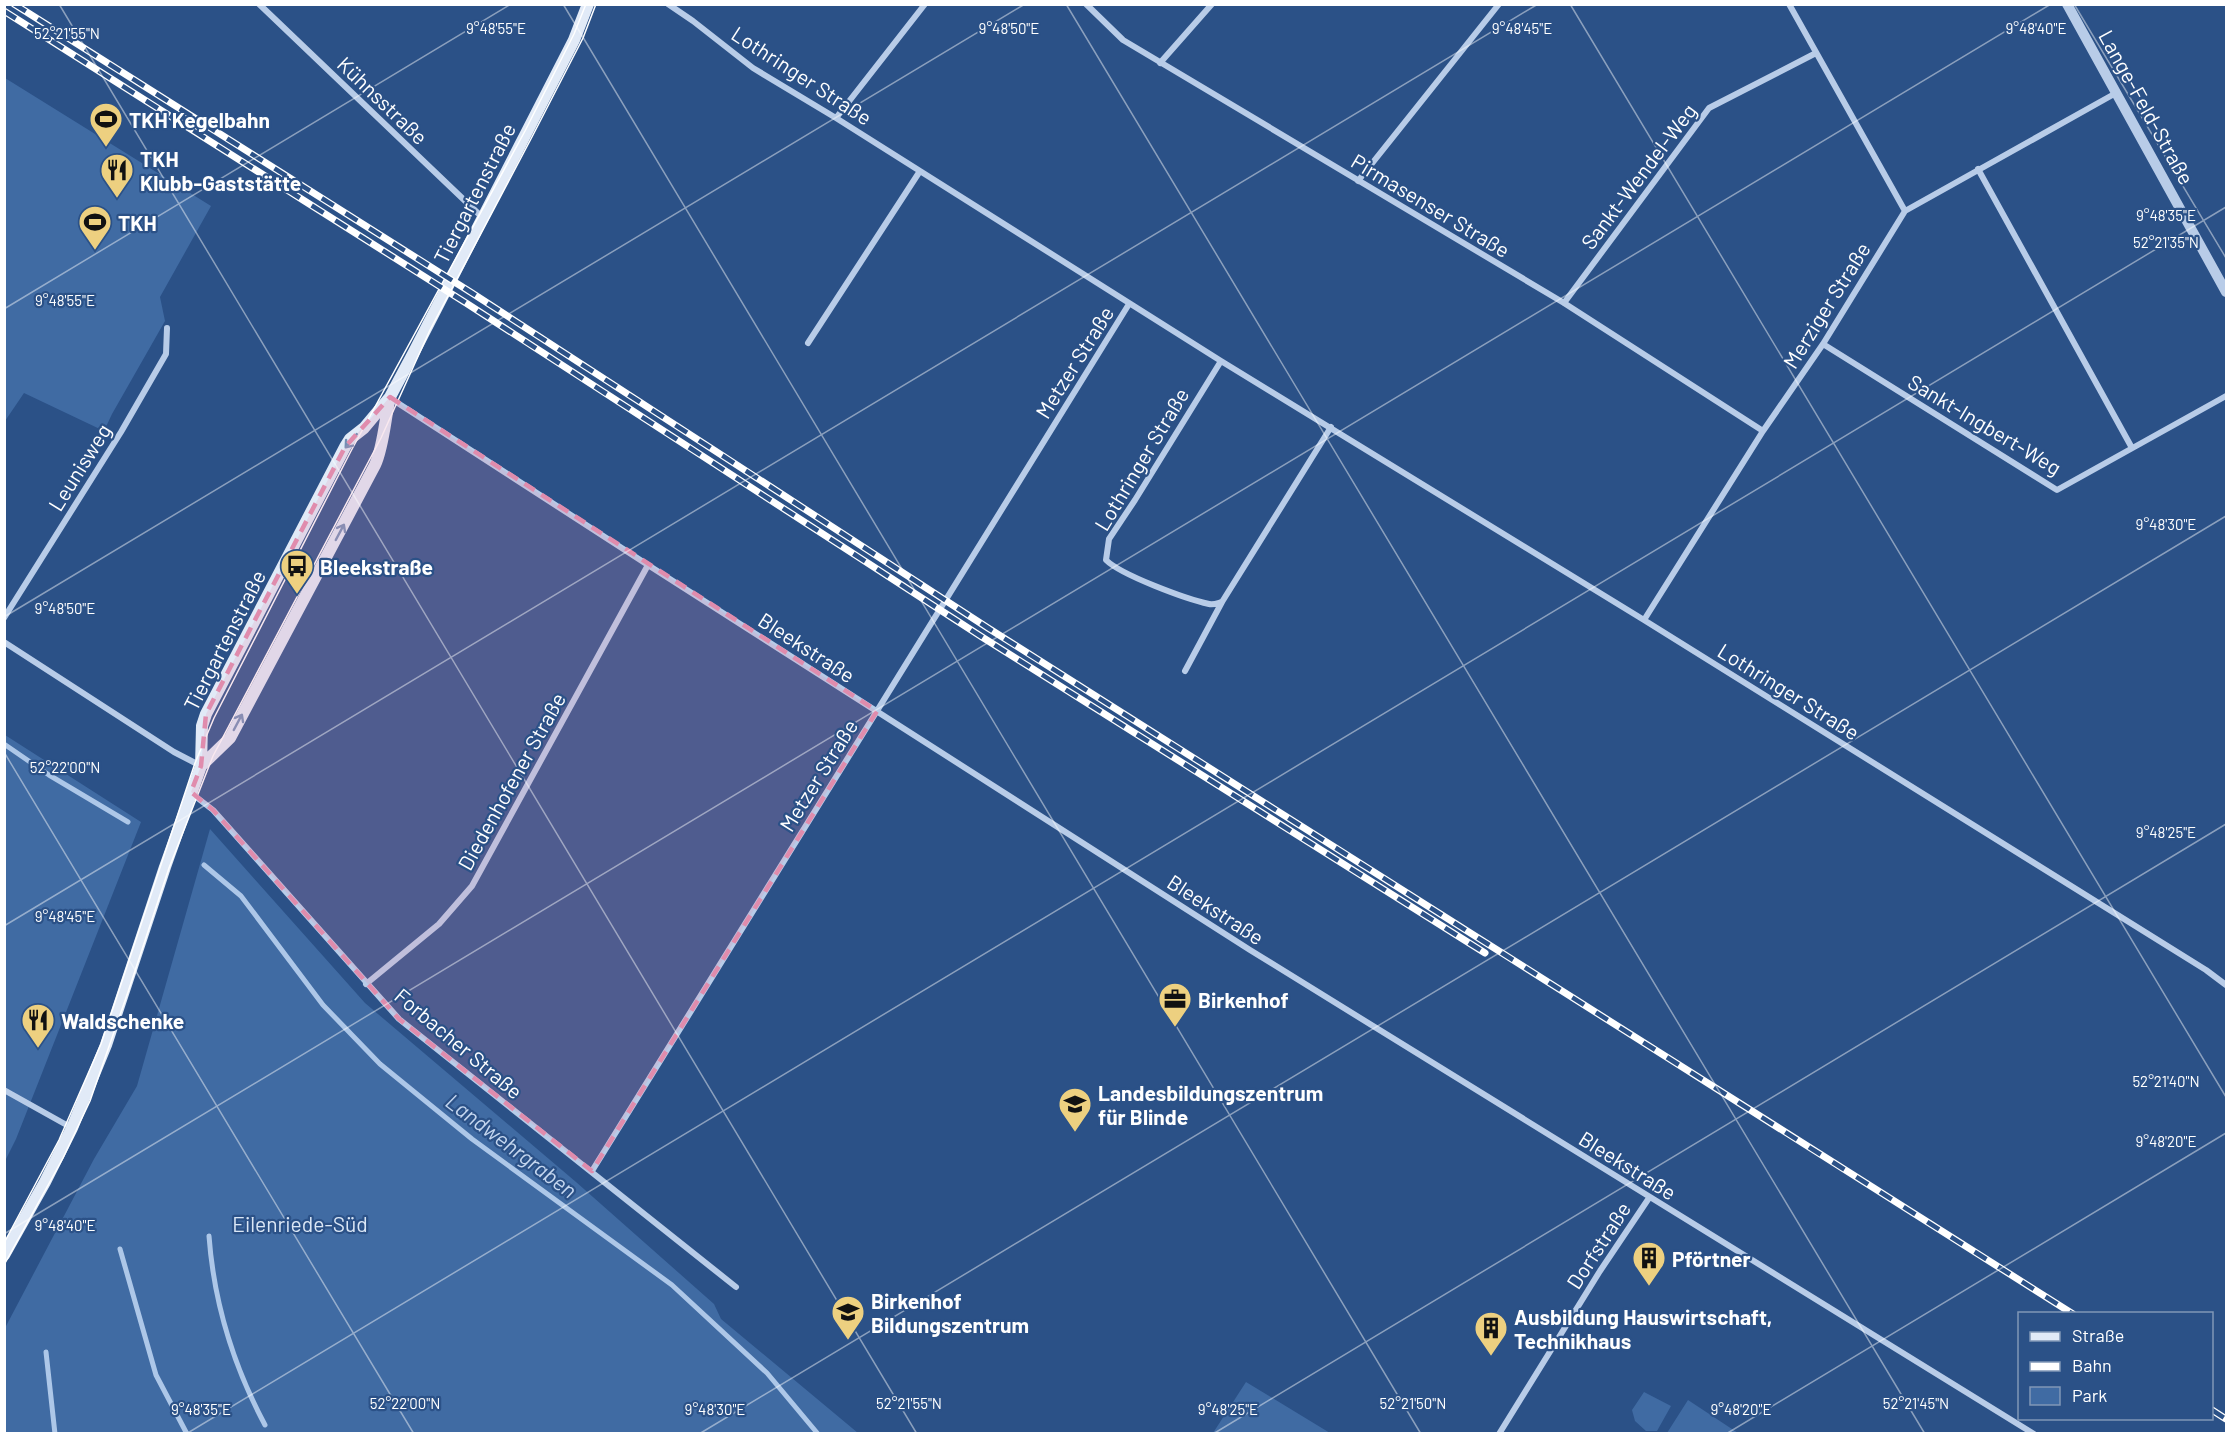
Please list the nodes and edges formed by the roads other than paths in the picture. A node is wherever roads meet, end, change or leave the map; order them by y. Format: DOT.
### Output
graph roads {
  1 [pos="259,4"];
  2 [pos="588,4"];
  3 [pos="668,4"];
  4 [pos="925,4"];
  5 [pos="1086,4"];
  6 [pos="1212,4"];
  7 [pos="1499,4"];
  8 [pos="1789,4"];
  9 [pos="2067,4"];
  10 [pos="1816,53"];
  11 [pos="1160,63"];
  12 [pos="2116,93"];
  13 [pos="836,118"];
  14 [pos="1978,169"];
  15 [pos="920,171"];
  16 [pos="1358,181"];
  17 [pos="1905,211"];
  18 [pos="484,219"];
  19 [pos="2226,292"];
  20 [pos="1129,303"];
  21 [pos="1564,303"];
  22 [pos="167,328"];
  23 [pos="808,343"];
  24 [pos="1823,344"];
  25 [pos="1221,361"];
  26 [pos="2226,396"];
  27 [pos="390,397"];
  28 [pos="1331,427"];
  29 [pos="1763,431"];
  30 [pos="2132,448"];
  31 [pos="648,565"];
  32 [pos="1222,602"];
  33 [pos="4,618"];
  34 [pos="1644,620"];
  35 [pos="4,642"];
  36 [pos="1185,671"];
  37 [pos="877,711"];
  38 [pos="201,766"];
  39 [pos="191,792"];
  40 [pos="366,984"];
  41 [pos="2226,986"];
  42 [pos="4,1090"];
  43 [pos="72,1128"];
  44 [pos="592,1172"];
  45 [pos="1649,1198"];
  46 [pos="4,1255"];
  47 [pos="736,1287"];
  48 [pos="1499,1434"];
  49 [pos="2034,1434"];
  1 -- 18 [label="street, Kühnsstraße"];
  2 -- 18 [label="main road, Tiergartenstraße"];
  3 -- 13 [label="street, Lothringer Straße"];
  4 -- 13 [label="street"];
  5 -- 11 [label="street, Pirmasenser Straße"];
  6 -- 11 [label="street"];
  7 -- 16 [label="street"];
  8 -- 10 [label="street"];
  9 -- 12 [label="street, Lange-Feld-Straße"];
  10 -- 17 [label="street"];
  10 -- 21 [label="street, Sankt-Wendel-Weg"];
  11 -- 16 [label="street, Pirmasenser Straße"];
  12 -- 14 [label="street, Merziger Straße"];
  12 -- 19 [label="street, Lange-Feld-Straße"];
  13 -- 15 [label="street, Lothringer Straße"];
  14 -- 17 [label="street, Merziger Straße"];
  14 -- 30 [label="street"];
  15 -- 20 [label="street, Lothringer Straße"];
  15 -- 23 [label="street"];
  16 -- 21 [label="street, Pirmasenser Straße"];
  17 -- 24 [label="street, Merziger Straße"];
  18 -- 27 [label="main road, Tiergartenstraße"];
  20 -- 25 [label="street, Lothringer Straße"];
  20 -- 37 [label="street, Metzer Straße"];
  21 -- 29 [label="street, Pirmasenser Straße"];
  22 -- 33 [label="street, Leunisweg"];
  24 -- 29 [label="street, Merziger Straße"];
  24 -- 30 [label="street, Sankt-Ingbert-Weg"];
  25 -- 28 [label="street, Lothringer Straße"];
  25 -- 32 [label="street, Lothringer Straße"];
  26 -- 30 [label="street, Sankt-Ingbert-Weg"];
  27 -- 31 [label="street, Bleekstraße"];
  38 -- 27 [label="main road, Tiergartenstraße, one-way"];
  27 -- 38 [label="main road, Tiergartenstraße, one-way"];
  28 -- 32 [label="street"];
  28 -- 34 [label="street, Lothringer Straße"];
  29 -- 34 [label="street, Merziger Straße"];
  31 -- 37 [label="street, Bleekstraße"];
  31 -- 40 [label="street, Diedenhofener Straße"];
  32 -- 36 [label="street"];
  34 -- 41 [label="street, Lothringer Straße"];
  35 -- 38 [label="street"];
  37 -- 44 [label="street, Metzer Straße"];
  37 -- 45 [label="street, Bleekstraße"];
  38 -- 39 [label="main road"];
  39 -- 40 [label="street, Forbacher Straße"];
  39 -- 43 [label="main road"];
  40 -- 44 [label="street, Forbacher Straße"];
  42 -- 43 [label="street"];
  43 -- 46 [label="main road"];
  44 -- 47 [label="street, Forbacher Straße"];
  45 -- 48 [label="street, Dorfstraße"];
  45 -- 49 [label="street, Bleekstraße"];
}
